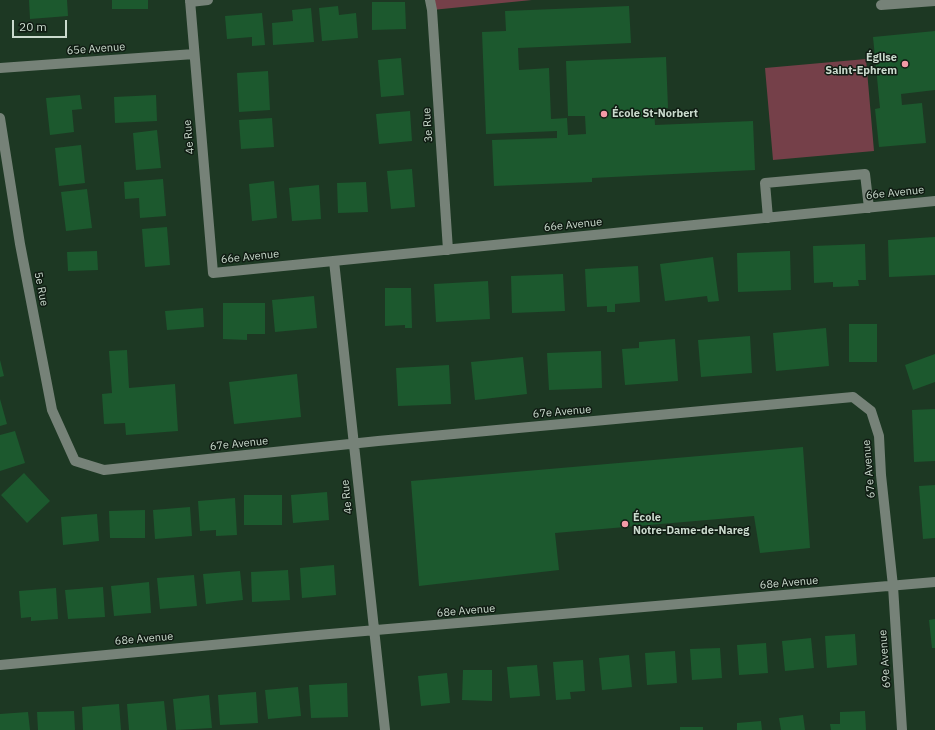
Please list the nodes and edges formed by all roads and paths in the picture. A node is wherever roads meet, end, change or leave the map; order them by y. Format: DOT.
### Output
graph roads {
  1 [pos="208,0"];
  2 [pos="430,0"];
  3 [pos="190,1"];
  4 [pos="935,1"];
  5 [pos="880,5"];
  6 [pos="194,54"];
  7 [pos="0,68"];
  8 [pos="0,118"];
  9 [pos="935,201"];
  10 [pos="869,208"];
  11 [pos="768,218"];
  12 [pos="448,250"];
  13 [pos="334,261"];
  14 [pos="213,273"];
  15 [pos="354,444"];
  16 [pos="75,461"];
  17 [pos="935,582"];
  18 [pos="893,586"];
  19 [pos="374,631"];
  20 [pos="0,665"];
  21 [pos="385,730"];
  22 [pos="902,730"];
  1 -- 3 [label="street"];
  2 -- 12 [label="street, 3e Rue"];
  3 -- 6 [label="street, 4e Rue"];
  4 -- 5 [label="street"];
  6 -- 7 [label="street, 65e Avenue"];
  6 -- 14 [label="street, 4e Rue"];
  8 -- 16 [label="street, 5e Rue"];
  9 -- 10 [label="street, 66e Avenue"];
  10 -- 11 [label="street, 66e Avenue"];
  10 -- 11 [label="street"];
  11 -- 12 [label="street, 66e Avenue"];
  12 -- 13 [label="street, 66e Avenue"];
  13 -- 14 [label="street, 66e Avenue"];
  13 -- 15 [label="street, 4e Rue"];
  15 -- 16 [label="street, 67e Avenue"];
  15 -- 18 [label="street, 67e Avenue"];
  15 -- 19 [label="street, 4e Rue"];
  17 -- 18 [label="street, 68e Avenue"];
  18 -- 19 [label="street, 68e Avenue"];
  18 -- 22 [label="street, 69e Avenue"];
  19 -- 20 [label="street, 68e Avenue"];
  19 -- 21 [label="street, 4e Rue"];
}
